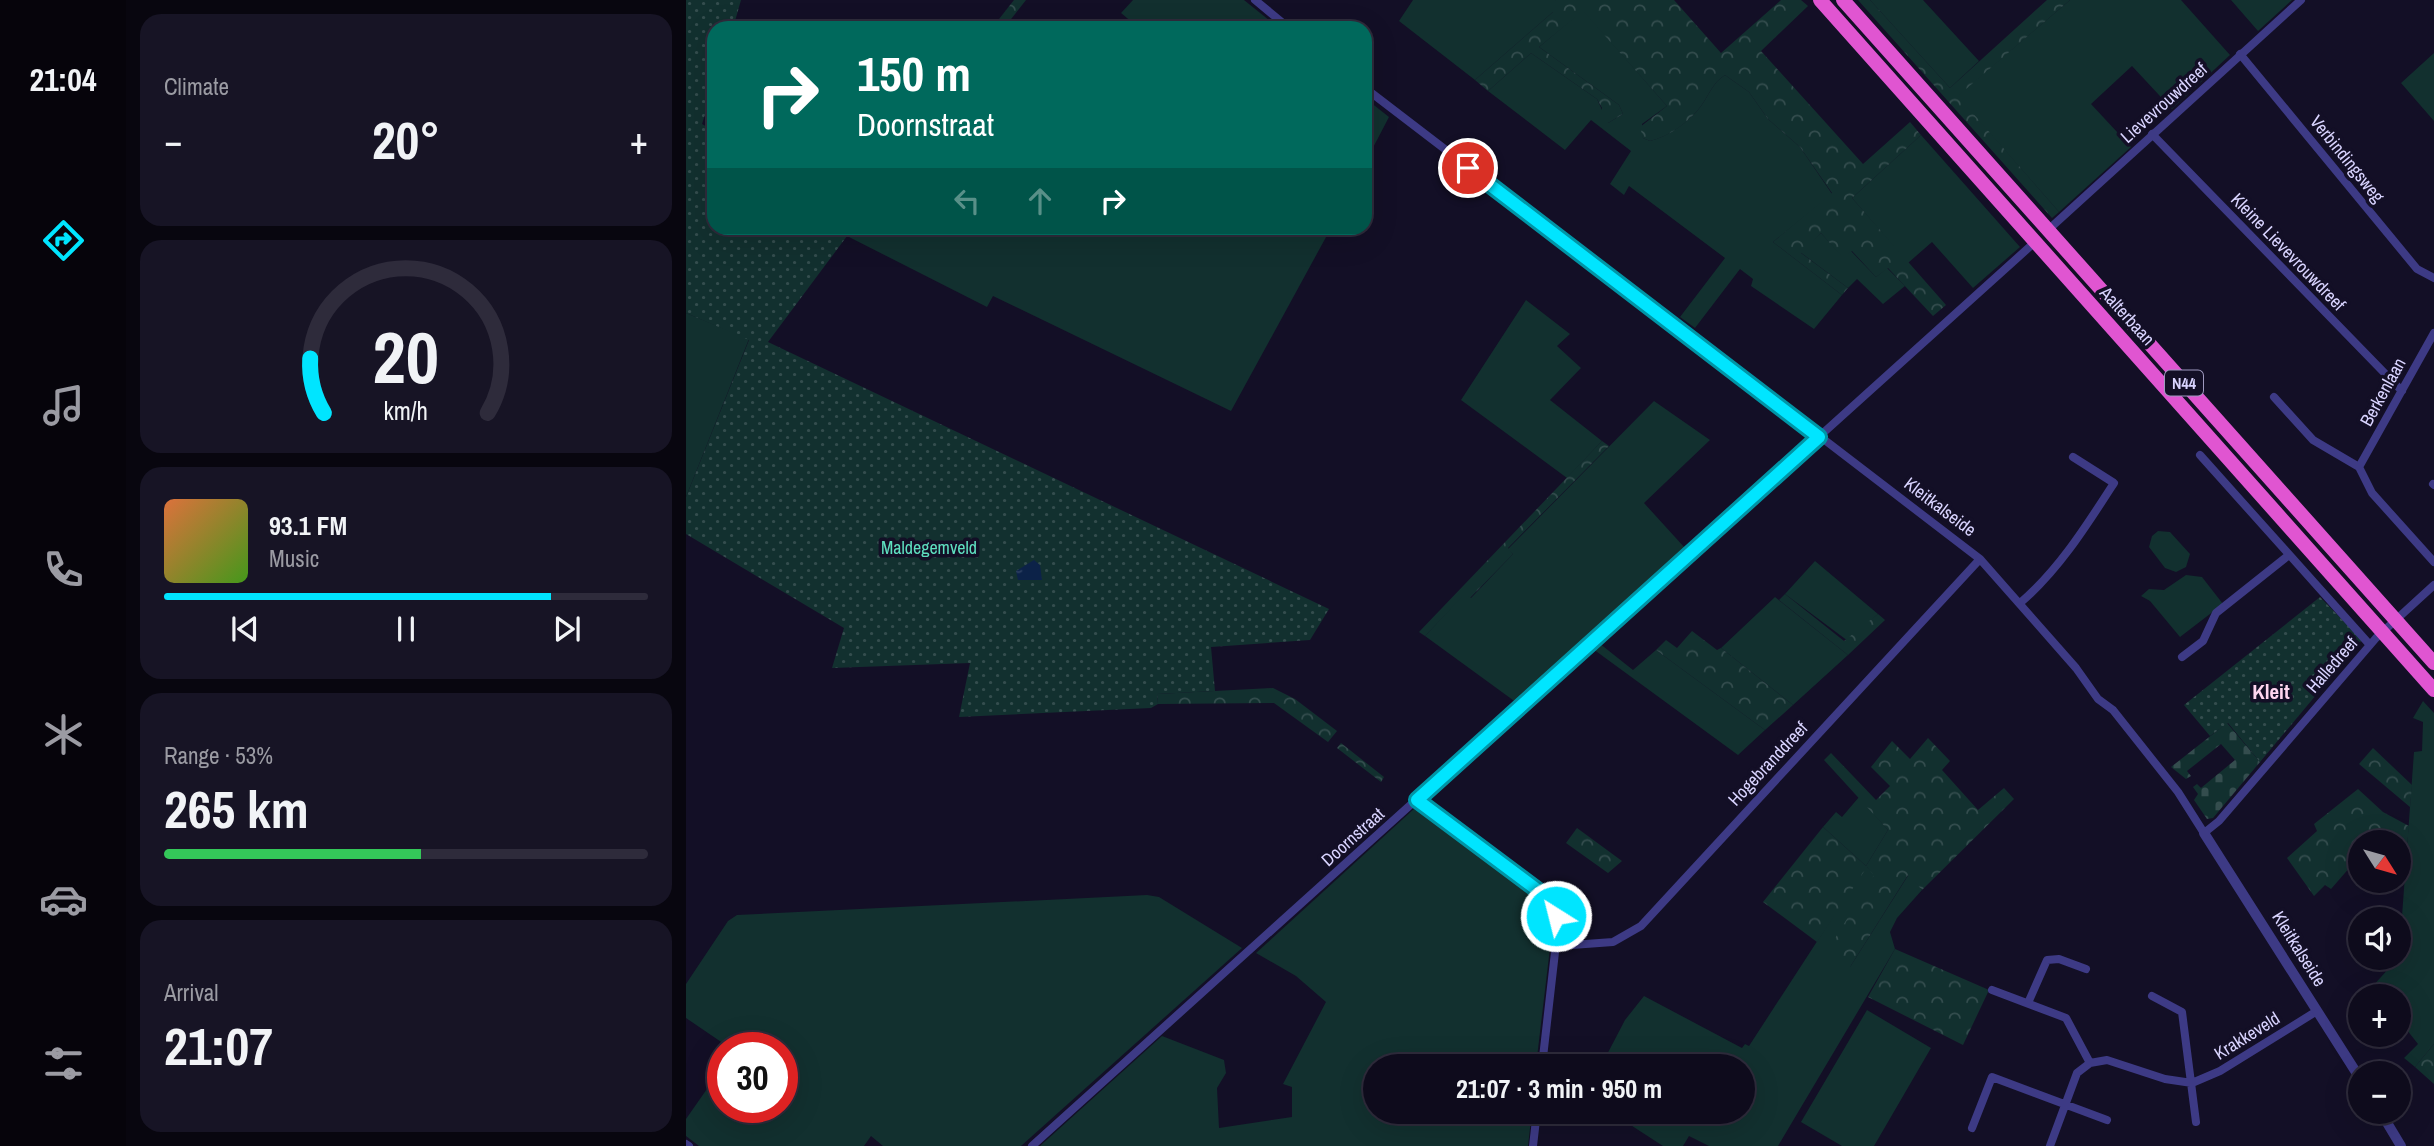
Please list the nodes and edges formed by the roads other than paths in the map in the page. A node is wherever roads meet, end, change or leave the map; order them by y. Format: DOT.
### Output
graph roads {
  1 [pos="1255,0"];
  2 [pos="1820,0"];
  3 [pos="1843,0"];
  4 [pos="2301,0"];
  5 [pos="1280,21"];
  6 [pos="2241,54"];
  7 [pos="1372,93"];
  8 [pos="2152,134"];
  9 [pos="2048,230"];
  10 [pos="2035,242"];
  11 [pos="2434,278"];
  12 [pos="2434,333"];
  13 [pos="2402,391"];
  14 [pos="2274,397"];
  15 [pos="1819,437"];
  16 [pos="2200,455"];
  17 [pos="2073,457"];
  18 [pos="2359,467"];
  19 [pos="2289,555"];
  20 [pos="1980,559"];
  21 [pos="2434,562"];
  22 [pos="2434,585"];
  23 [pos="2020,603"];
  24 [pos="2395,620"];
  25 [pos="2382,631"];
  26 [pos="2370,645"];
  27 [pos="2182,657"];
  28 [pos="2434,663"];
  29 [pos="2434,690"];
  30 [pos="1417,800"];
  31 [pos="2204,832"];
  32 [pos="1558,946"];
  33 [pos="2086,969"];
  34 [pos="1992,989"];
  35 [pos="2152,996"];
  36 [pos="2028,1003"];
  37 [pos="2317,1011"];
  38 [pos="1544,1054"];
  39 [pos="2349,1061"];
  40 [pos="2090,1063"];
  41 [pos="2192,1083"];
  42 [pos="2065,1105"];
  43 [pos="2106,1121"];
  44 [pos="2196,1122"];
  45 [pos="1536,1124"];
  46 [pos="2388,1124"];
  47 [pos="1972,1128"];
  48 [pos="1032,1146"];
  49 [pos="1533,1146"];
  50 [pos="2050,1146"];
  51 [pos="2401,1146"];
  1 -- 5 [label="street"];
  2 -- 10 [label="highway, Aalterbaan / N44"];
  3 -- 9 [label="highway, Aalterbaan / N44"];
  4 -- 6 [label="street, Lievevrouwdreef"];
  6 -- 8 [label="street, Lievevrouwdreef"];
  6 -- 11 [label="street, Verbindingsweg"];
  7 -- 15 [label="street, Kleitkalseide"];
  8 -- 9 [label="street, Lievevrouwdreef"];
  8 -- 13 [label="street, Kleine Lievevrouwdreef"];
  9 -- 24 [label="highway, Aalterbaan / N44"];
  10 -- 15 [label="street"];
  10 -- 25 [label="highway, Aalterbaan / N44"];
  12 -- 13 [label="street, Berkenlaan"];
  13 -- 18 [label="street, Berkenlaan"];
  14 -- 18 [label="street"];
  15 -- 20 [label="street, Kleitkalseide"];
  15 -- 30 [label="street, Doornstraat"];
  16 -- 19 [label="street"];
  17 -- 23 [label="street"];
  18 -- 21 [label="street"];
  19 -- 26 [label="street"];
  19 -- 27 [label="street"];
  20 -- 23 [label="street, Kleitkalseide"];
  20 -- 32 [label="street, Hogebranddreef"];
  22 -- 24 [label="street, Halledreef"];
  23 -- 31 [label="street, Kleitkalseide"];
  24 -- 25 [label="street, Halledreef"];
  24 -- 28 [label="highway, Aalterbaan / N44"];
  25 -- 26 [label="street, Halledreef"];
  25 -- 29 [label="highway, Aalterbaan / N44"];
  26 -- 31 [label="street, Halledreef"];
  30 -- 32 [label="street"];
  30 -- 48 [label="street, Doornstraat"];
  31 -- 37 [label="street, Kleitkalseide"];
  32 -- 38 [label="street"];
  33 -- 36 [label="street"];
  34 -- 36 [label="street"];
  35 -- 41 [label="street, Krakkeveld"];
  36 -- 40 [label="street"];
  37 -- 39 [label="street, Kleitkalseide"];
  37 -- 41 [label="street, Krakkeveld"];
  40 -- 41 [label="street"];
  40 -- 42 [label="street"];
  41 -- 44 [label="street, Krakkeveld"];
  42 -- 43 [label="street"];
  42 -- 47 [label="street"];
  42 -- 50 [label="street"];
  45 -- 49 [label="street"];
  46 -- 51 [label="street"];
}
